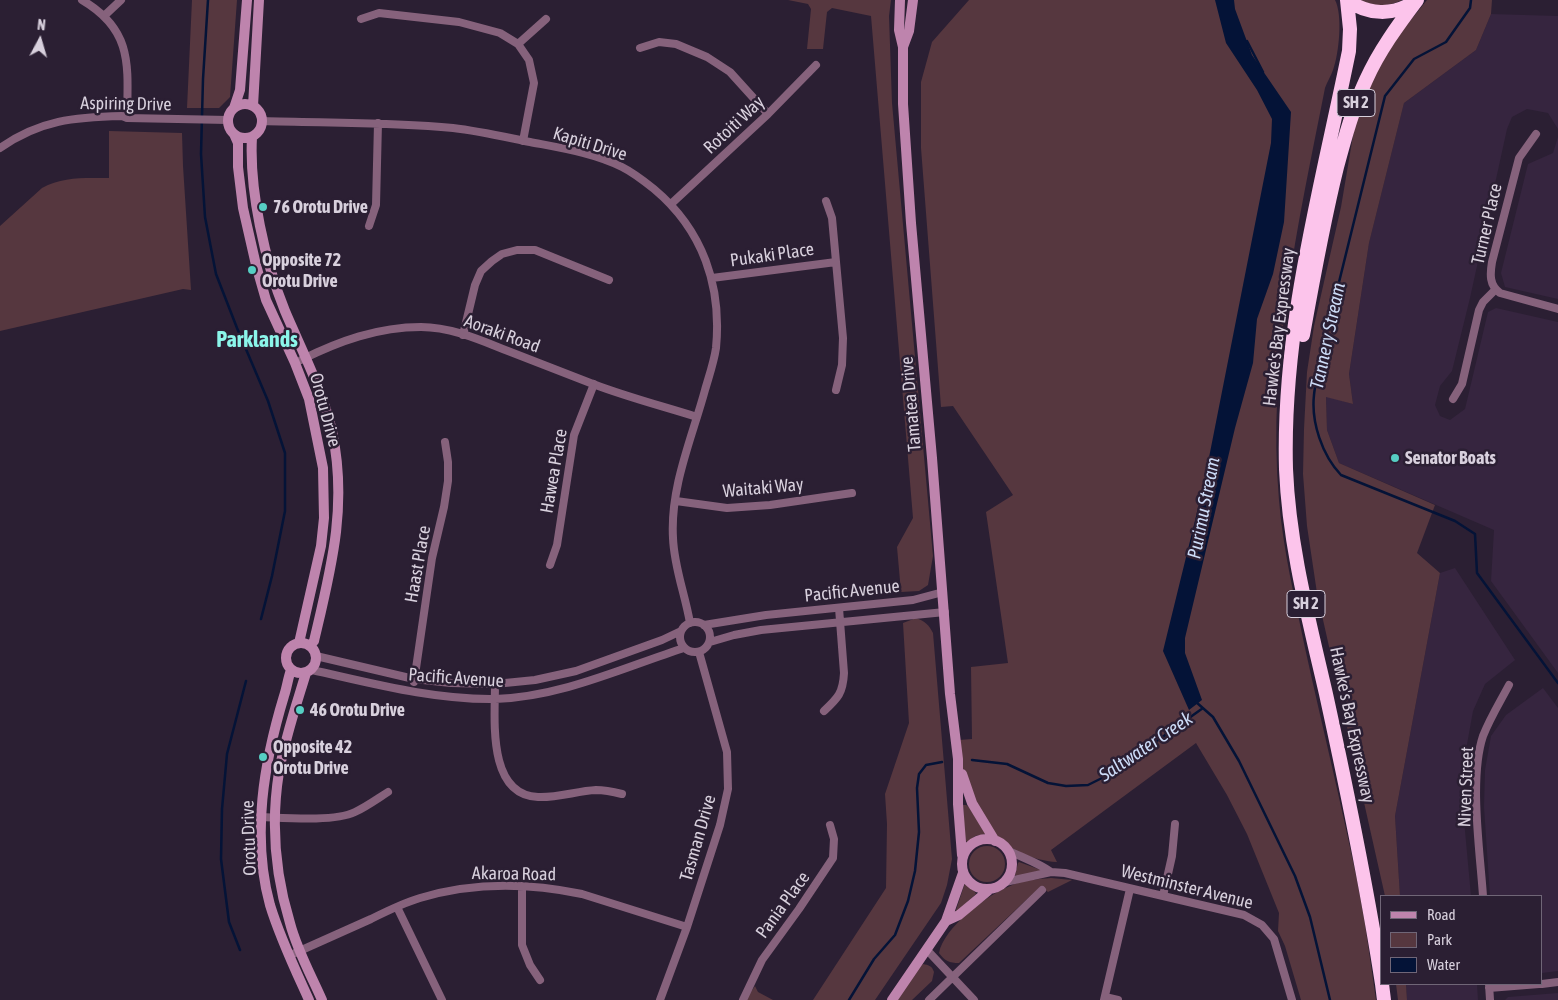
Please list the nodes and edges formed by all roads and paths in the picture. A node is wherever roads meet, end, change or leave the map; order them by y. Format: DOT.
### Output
graph roads {
  1 [pos="82,0"];
  2 [pos="121,0"];
  3 [pos="247,0"];
  4 [pos="259,0"];
  5 [pos="900,0"];
  6 [pos="913,0"];
  7 [pos="1347,0"];
  8 [pos="1417,0"];
  9 [pos="104,16"];
  10 [pos="361,19"];
  11 [pos="546,19"];
  12 [pos="518,44"];
  13 [pos="902,47"];
  14 [pos="640,48"];
  15 [pos="816,64"];
  16 [pos="253,106"];
  17 [pos="234,108"];
  18 [pos="768,114"];
  19 [pos="127,118"];
  20 [pos="228,120"];
  21 [pos="262,120"];
  22 [pos="378,123"];
  23 [pos="234,134"];
  24 [pos="1536,134"];
  25 [pos="252,137"];
  26 [pos="524,141"];
  27 [pos="0,148"];
  28 [pos="826,201"];
  29 [pos="670,204"];
  30 [pos="369,226"];
  31 [pos="836,262"];
  32 [pos="712,278"];
  33 [pos="609,280"];
  34 [pos="1495,290"];
  35 [pos="1558,309"];
  36 [pos="463,335"];
  37 [pos="306,358"];
  38 [pos="295,363"];
  39 [pos="594,384"];
  40 [pos="836,390"];
  41 [pos="1454,399"];
  42 [pos="697,417"];
  43 [pos="444,442"];
  44 [pos="852,493"];
  45 [pos="676,501"];
  46 [pos="550,565"];
  47 [pos="943,592"];
  48 [pos="838,608"];
  49 [pos="945,612"];
  50 [pos="840,621"];
  51 [pos="690,623"];
  52 [pos="704,625"];
  53 [pos="681,632"];
  54 [pos="710,642"];
  55 [pos="298,643"];
  56 [pos="310,646"];
  57 [pos="684,648"];
  58 [pos="699,652"];
  59 [pos="316,656"];
  60 [pos="291,670"];
  61 [pos="309,671"];
  62 [pos="414,679"];
  63 [pos="495,684"];
  64 [pos="1509,685"];
  65 [pos="412,692"];
  66 [pos="495,699"];
  67 [pos="824,711"];
  68 [pos="958,758"];
  69 [pos="388,792"];
  70 [pos="622,794"];
  71 [pos="262,817"];
  72 [pos="275,818"];
  73 [pos="1175,824"];
  74 [pos="830,825"];
  75 [pos="995,841"];
  76 [pos="1007,850"];
  77 [pos="962,855"];
  78 [pos="1052,872"];
  79 [pos="963,873"];
  80 [pos="1005,882"];
  81 [pos="522,886"];
  82 [pos="1130,889"];
  83 [pos="989,890"];
  84 [pos="1042,890"];
  85 [pos="1483,895"];
  86 [pos="1163,896"];
  87 [pos="397,907"];
  88 [pos="946,921"];
  89 [pos="1380,923"];
  90 [pos="687,927"];
  91 [pos="927,950"];
  92 [pos="300,951"];
  93 [pos="289,956"];
  94 [pos="1380,972"];
  95 [pos="953,978"];
  96 [pos="540,980"];
  97 [pos="1558,982"];
  98 [pos="1543,984"];
  99 [pos="1382,985"];
  100 [pos="1390,985"];
  101 [pos="1515,985"];
  102 [pos="1489,986"];
  103 [pos="1105,998"];
  104 [pos="309,1000"];
  105 [pos="322,1000"];
  106 [pos="442,1000"];
  107 [pos="660,1000"];
  108 [pos="743,1000"];
  109 [pos="892,1000"];
  110 [pos="929,1000"];
  111 [pos="974,1000"];
  112 [pos="1118,1000"];
  113 [pos="1292,1000"];
  114 [pos="1384,1000"];
  115 [pos="1392,1000"];
  116 [pos="1490,1000"];
  1 -- 9 [label="street"];
  2 -- 9 [label="street"];
  3 -- 17 [label="street"];
  4 -- 16 [label="street"];
  5 -- 13 [label="street, Tamatea Drive"];
  6 -- 13 [label="street, Tamatea Drive"];
  7 -- 8 [label="highway"];
  7 -- 94 [label="highway, Hawke's Bay Expressway / SH 2"];
  8 -- 89 [label="highway, Hawke's Bay Expressway / SH 2"];
  9 -- 19 [label="street"];
  10 -- 12 [label="street"];
  11 -- 12 [label="street"];
  12 -- 26 [label="street"];
  13 -- 47 [label="street, Tamatea Drive"];
  14 -- 18 [label="street"];
  15 -- 18 [label="street, Rotoiti Way"];
  16 -- 17 [label="street"];
  16 -- 21 [label="street"];
  17 -- 20 [label="street"];
  18 -- 29 [label="street, Rotoiti Way"];
  19 -- 20 [label="street, Aspiring Drive"];
  19 -- 27 [label="street, Aspiring Drive"];
  20 -- 23 [label="street"];
  21 -- 22 [label="street, Kapiti Drive"];
  21 -- 25 [label="street"];
  22 -- 26 [label="street, Kapiti Drive"];
  22 -- 30 [label="street"];
  23 -- 25 [label="street"];
  23 -- 38 [label="street, Orotu Drive"];
  24 -- 34 [label="street, Turner Place"];
  25 -- 37 [label="street, Orotu Drive"];
  26 -- 29 [label="street, Kapiti Drive"];
  28 -- 31 [label="street, Pukaki Place"];
  29 -- 32 [label="street, Kapiti Drive"];
  31 -- 32 [label="street, Pukaki Place"];
  31 -- 40 [label="street, Pukaki Place"];
  32 -- 42 [label="street, Kapiti Drive"];
  33 -- 36 [label="street"];
  34 -- 35 [label="street, Turner Place"];
  34 -- 41 [label="street"];
  36 -- 37 [label="street, Aoraki Road"];
  36 -- 39 [label="street, Aoraki Road"];
  37 -- 38 [label="street, Aoraki Road"];
  37 -- 56 [label="street, Orotu Drive"];
  38 -- 55 [label="street, Orotu Drive"];
  39 -- 42 [label="street, Aoraki Road"];
  39 -- 46 [label="street, Hawea Place"];
  42 -- 45 [label="street, Kapiti Drive"];
  43 -- 62 [label="street, Haast Place"];
  44 -- 45 [label="street, Waitaki Way"];
  45 -- 51 [label="street, Kapiti Drive"];
  47 -- 48 [label="street, Pacific Avenue"];
  47 -- 49 [label="street, Tamatea Drive"];
  48 -- 50 [label="street"];
  48 -- 52 [label="street, Pacific Avenue"];
  49 -- 50 [label="street, Pacific Avenue"];
  49 -- 68 [label="street, Tamatea Drive"];
  50 -- 54 [label="street, Pacific Avenue"];
  50 -- 67 [label="street"];
  51 -- 52 [label="street"];
  51 -- 53 [label="street"];
  52 -- 54 [label="street"];
  53 -- 57 [label="street"];
  53 -- 63 [label="street, Pacific Avenue"];
  54 -- 58 [label="street"];
  55 -- 56 [label="street"];
  55 -- 60 [label="street"];
  56 -- 59 [label="street"];
  57 -- 58 [label="street"];
  57 -- 66 [label="street, Pacific Avenue"];
  58 -- 90 [label="street, Tasman Drive"];
  59 -- 61 [label="street"];
  59 -- 62 [label="street, Pacific Avenue"];
  60 -- 61 [label="street"];
  60 -- 71 [label="street, Orotu Drive"];
  61 -- 65 [label="street, Pacific Avenue"];
  61 -- 72 [label="street, Orotu Drive"];
  62 -- 63 [label="street, Pacific Avenue"];
  62 -- 65 [label="street, Haast Place"];
  63 -- 66 [label="street"];
  64 -- 85 [label="street, Niven Street"];
  65 -- 66 [label="street, Pacific Avenue"];
  66 -- 70 [label="street"];
  68 -- 75 [label="street, Tamatea Drive"];
  68 -- 77 [label="street, Tamatea Drive"];
  69 -- 72 [label="street"];
  71 -- 72 [label="street"];
  71 -- 93 [label="street, Orotu Drive"];
  72 -- 92 [label="street, Orotu Drive"];
  73 -- 86 [label="street"];
  74 -- 108 [label="street, Pania Place"];
  75 -- 76 [label="street"];
  75 -- 77 [label="street"];
  76 -- 78 [label="street, Westminster Avenue"];
  76 -- 80 [label="street"];
  77 -- 79 [label="street"];
  78 -- 80 [label="street, Westminster Avenue"];
  78 -- 82 [label="street, Westminster Avenue"];
  79 -- 83 [label="street"];
  79 -- 88 [label="street"];
  80 -- 83 [label="street"];
  81 -- 87 [label="street, Akaroa Road"];
  81 -- 90 [label="street, Akaroa Road"];
  81 -- 96 [label="street"];
  82 -- 86 [label="street, Westminster Avenue"];
  82 -- 103 [label="street"];
  83 -- 88 [label="street"];
  84 -- 95 [label="street"];
  86 -- 113 [label="street, Westminster Avenue"];
  87 -- 92 [label="street, Akaroa Road"];
  87 -- 106 [label="street"];
  88 -- 91 [label="street"];
  90 -- 107 [label="street, Tasman Drive"];
  91 -- 95 [label="street"];
  91 -- 109 [label="street"];
  92 -- 93 [label="street, Akaroa Road"];
  92 -- 105 [label="street, Orotu Drive"];
  93 -- 104 [label="street, Orotu Drive"];
  95 -- 110 [label="street"];
  95 -- 111 [label="street"];
  97 -- 98 [label="street"];
  99 -- 114 [label="highway, Hawke's Bay Expressway / SH 2"];
  100 -- 115 [label="highway"];
  101 -- 102 [label="street"];
  102 -- 116 [label="street"];
  103 -- 112 [label="street"];
}
